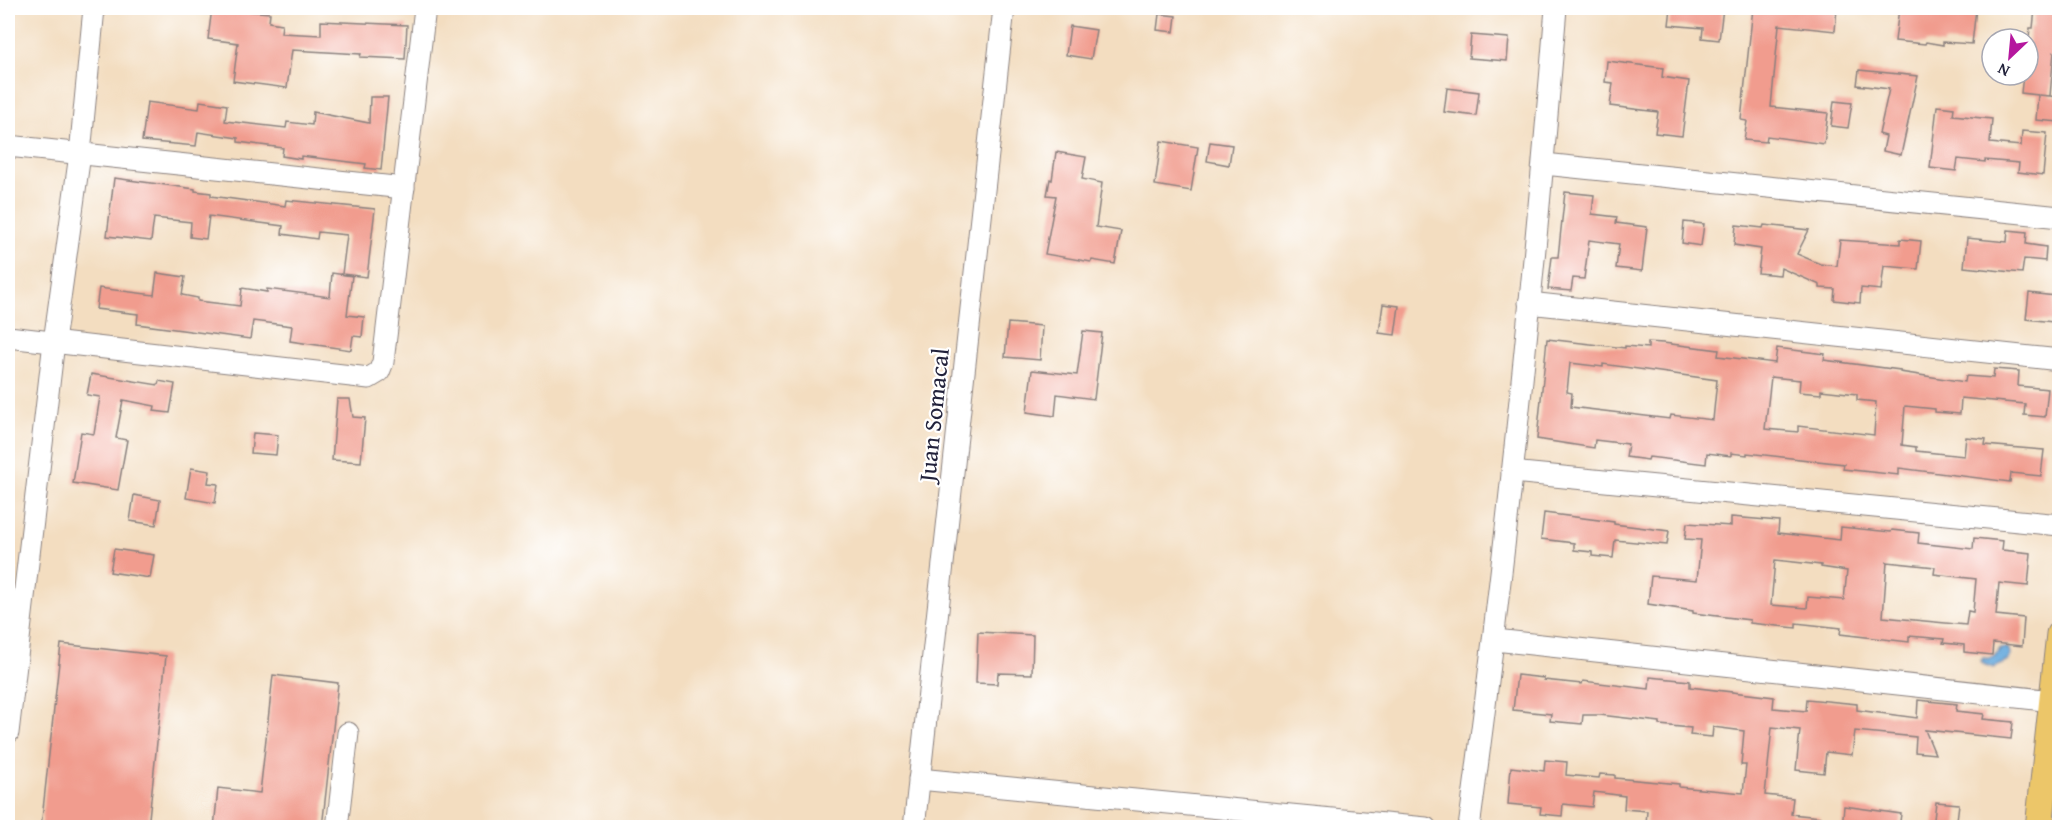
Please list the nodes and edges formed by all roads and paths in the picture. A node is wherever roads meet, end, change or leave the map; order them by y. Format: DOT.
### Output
graph roads {
  1 [pos="94,8"];
  2 [pos="425,8"];
  3 [pos="1004,8"];
  4 [pos="1556,8"];
  5 [pos="8,146"];
  6 [pos="80,154"];
  7 [pos="1544,164"];
  8 [pos="404,188"];
  9 [pos="2060,217"];
  10 [pos="1529,303"];
  11 [pos="8,337"];
  12 [pos="54,342"];
  13 [pos="2060,360"];
  14 [pos="1512,472"];
  15 [pos="2060,525"];
  16 [pos="14,615"];
  17 [pos="2060,634"];
  18 [pos="1495,640"];
  19 [pos="2054,712"];
  20 [pos="8,733"];
  21 [pos="348,733"];
  22 [pos="919,779"];
  23 [pos="337,828"];
  24 [pos="914,828"];
  25 [pos="1425,828"];
  26 [pos="1469,828"];
  27 [pos="2039,828"];
  1 -- 6 [label="street"];
  2 -- 8 [label="street"];
  3 -- 22 [label="street, Juan Somacal"];
  4 -- 7 [label="street"];
  5 -- 6 [label="street"];
  6 -- 8 [label="street"];
  6 -- 12 [label="street"];
  7 -- 9 [label="street"];
  7 -- 10 [label="street"];
  8 -- 12 [label="street"];
  10 -- 13 [label="street"];
  10 -- 14 [label="street"];
  11 -- 12 [label="street"];
  12 -- 16 [label="street"];
  14 -- 15 [label="street"];
  14 -- 18 [label="street"];
  16 -- 20 [label="street"];
  17 -- 19 [label="main road"];
  18 -- 19 [label="street"];
  18 -- 26 [label="street"];
  19 -- 27 [label="main road"];
  21 -- 23 [label="street"];
  22 -- 24 [label="street, Juan Somacal"];
  22 -- 25 [label="street"];
}
